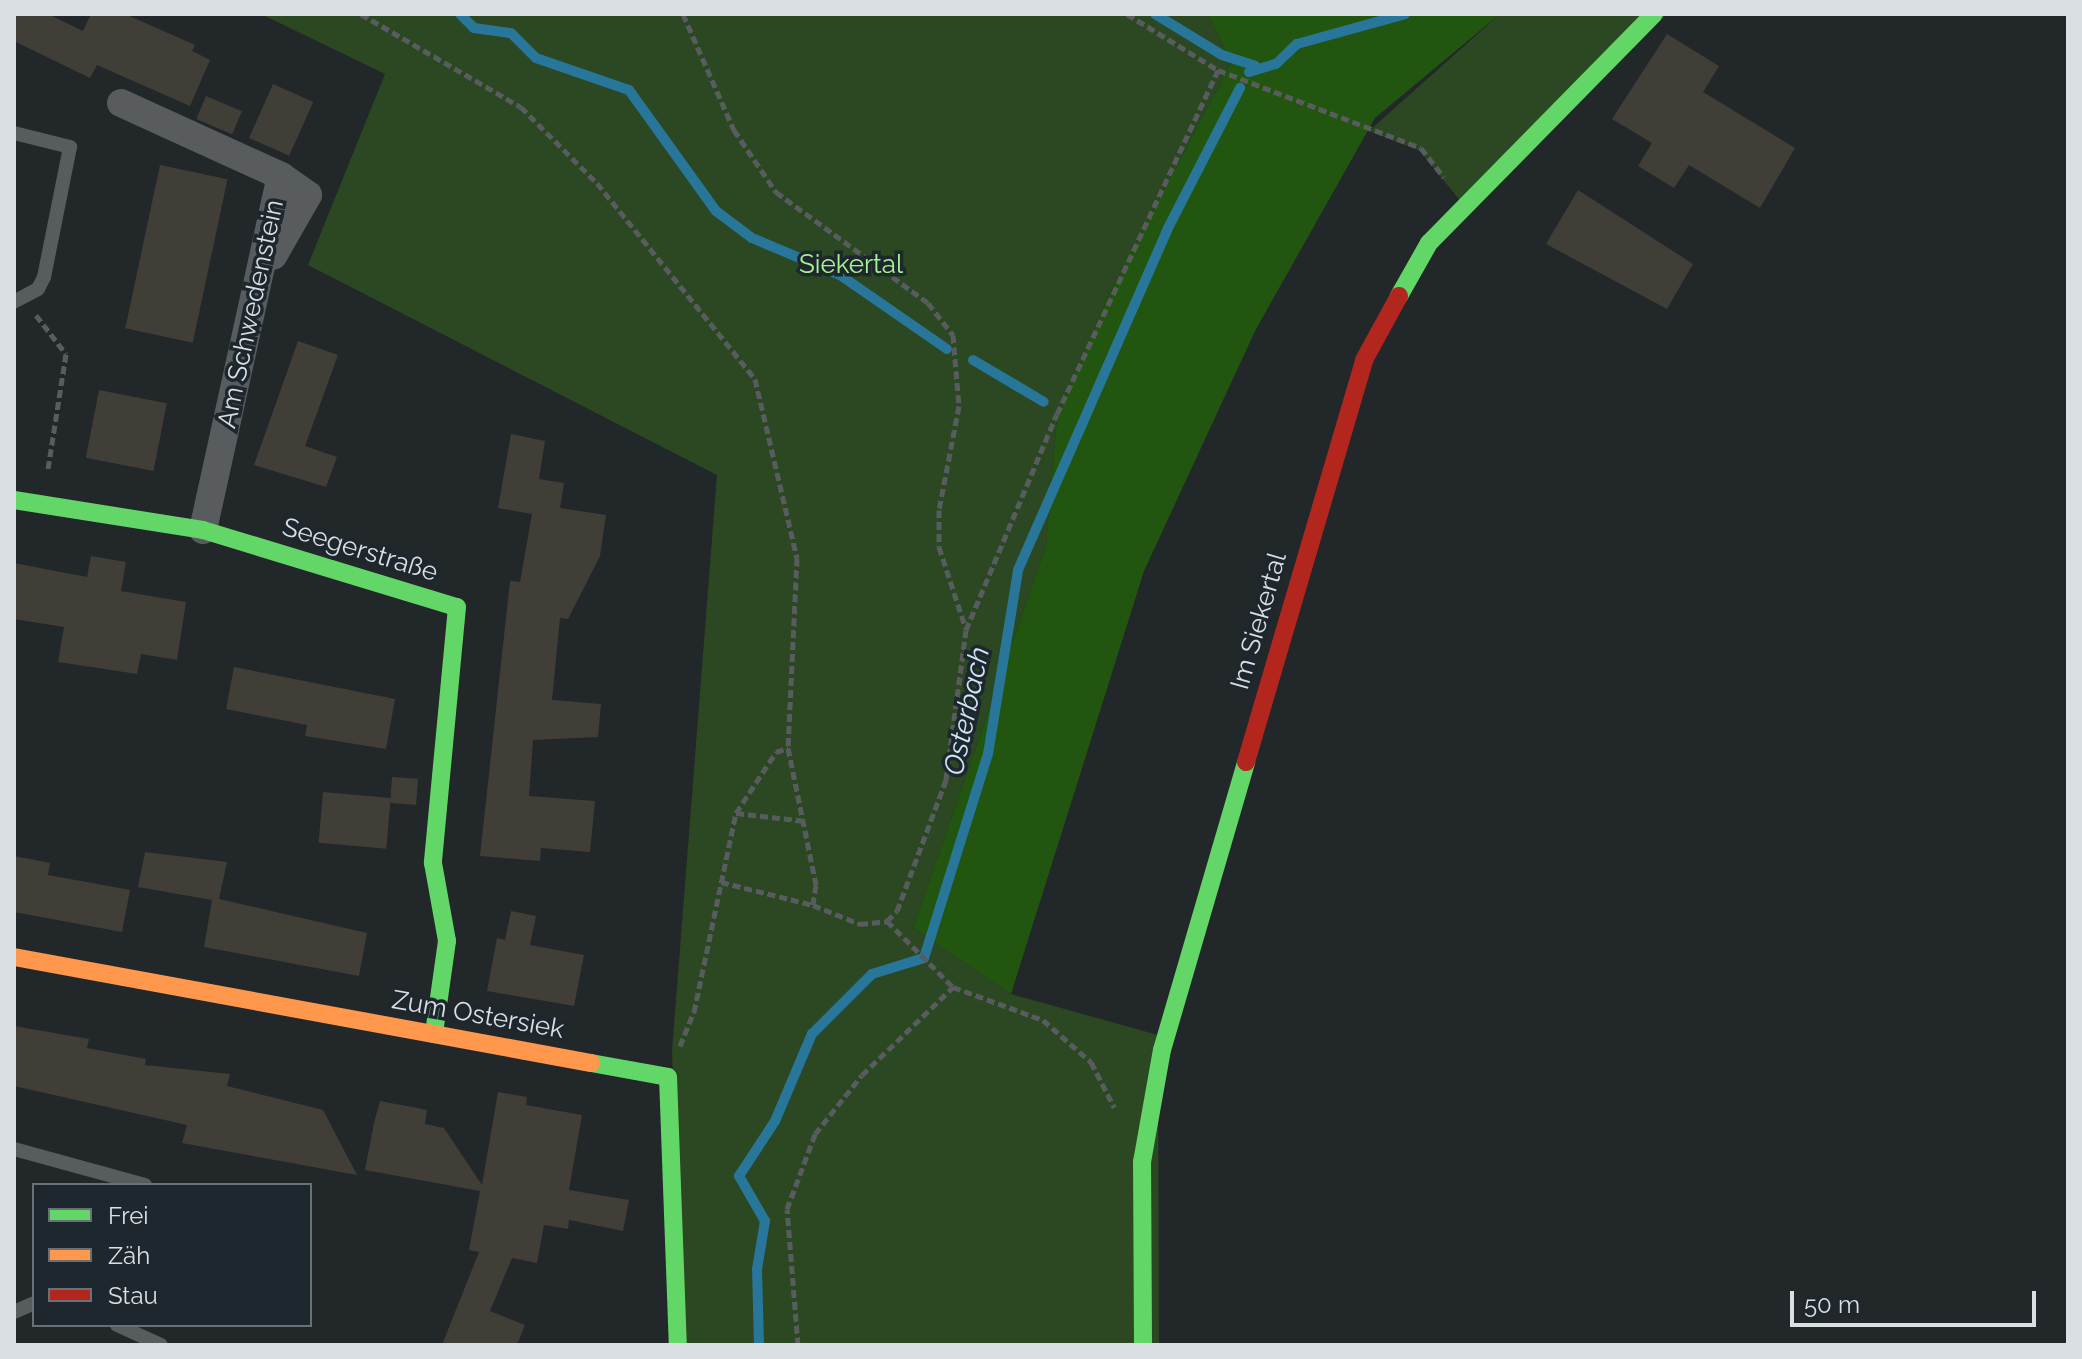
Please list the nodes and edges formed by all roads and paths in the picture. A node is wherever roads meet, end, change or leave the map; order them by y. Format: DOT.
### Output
graph roads {
  1 [pos="361,14"];
  2 [pos="683,14"];
  3 [pos="1127,14"];
  4 [pos="1654,14"];
  5 [pos="1218,70"];
  6 [pos="121,103"];
  7 [pos="14,133"];
  8 [pos="1464,203"];
  9 [pos="18,301"];
  10 [pos="14,500"];
  11 [pos="43,504"];
  12 [pos="203,530"];
  13 [pos="966,630"];
  14 [pos="788,748"];
  15 [pos="736,813"];
  16 [pos="805,821"];
  17 [pos="721,882"];
  18 [pos="813,905"];
  19 [pos="887,921"];
  20 [pos="14,957"];
  21 [pos="953,987"];
  22 [pos="434,1034"];
  23 [pos="668,1077"];
  24 [pos="1116,1112"];
  25 [pos="14,1149"];
  26 [pos="138,1183"];
  27 [pos="121,1327"];
  28 [pos="161,1345"];
  29 [pos="678,1345"];
  30 [pos="798,1345"];
  31 [pos="1143,1345"];
  1 -- 14 [label="path"];
  2 -- 13 [label="path"];
  3 -- 5 [label="path"];
  4 -- 8 [label="street, Im Siekertal"];
  5 -- 8 [label="path"];
  5 -- 13 [label="path"];
  6 -- 12 [label="street, Am Schwedenstein"];
  7 -- 9 [label="lane"];
  8 -- 31 [label="street, Im Siekertal"];
  9 -- 11 [label="path"];
  10 -- 11 [label="street, Seegerstraße"];
  11 -- 12 [label="street, Seegerstraße"];
  12 -- 22 [label="street, Seegerstraße"];
  13 -- 19 [label="path"];
  14 -- 15 [label="path"];
  14 -- 16 [label="path"];
  15 -- 16 [label="path"];
  15 -- 17 [label="path"];
  16 -- 18 [label="path"];
  17 -- 18 [label="path"];
  17 -- 23 [label="path"];
  18 -- 19 [label="path"];
  19 -- 21 [label="path"];
  20 -- 22 [label="street, Zum Ostersiek"];
  21 -- 24 [label="path"];
  21 -- 30 [label="path"];
  22 -- 23 [label="street, Zum Ostersiek"];
  23 -- 29 [label="street"];
  25 -- 26 [label="lane"];
  27 -- 28 [label="lane"];
}
